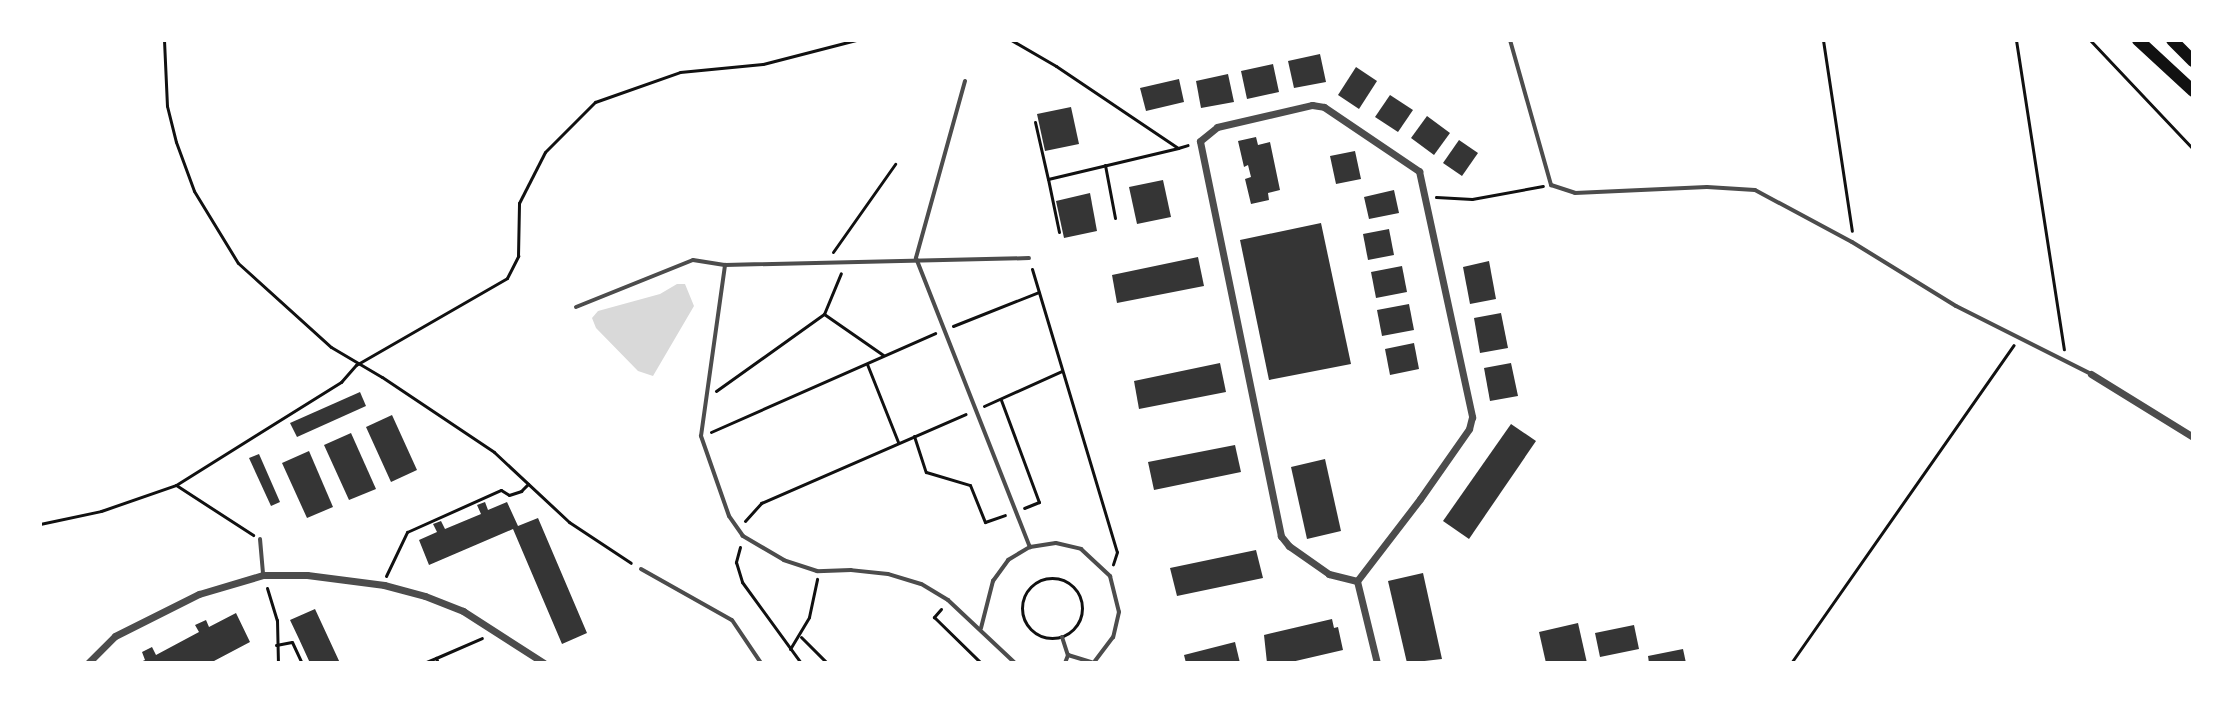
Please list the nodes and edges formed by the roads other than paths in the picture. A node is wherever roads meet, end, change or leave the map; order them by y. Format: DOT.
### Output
graph roads {
  1 [pos="1510,40"];
  2 [pos="2138,40"];
  3 [pos="2172,40"];
  4 [pos="2193,61"];
  5 [pos="965,81"];
  6 [pos="2193,91"];
  7 [pos="916,258"];
  8 [pos="1029,258"];
  9 [pos="725,265"];
  10 [pos="576,307"];
  11 [pos="2091,374"];
  12 [pos="2193,437"];
  13 [pos="260,539"];
  14 [pos="1030,547"];
  15 [pos="641,569"];
  16 [pos="263,575"];
  17 [pos="1357,581"];
  18 [pos="980,630"];
  19 [pos="1062,637"];
  20 [pos="1068,655"];
  21 [pos="1095,662"];
  22 [pos="88,663"];
  23 [pos="544,663"];
  24 [pos="761,663"];
  25 [pos="1015,663"];
  26 [pos="1065,663"];
  27 [pos="1377,663"];
  1 -- 11 [label="lane"];
  2 -- 6 [label="main road"];
  3 -- 4 [label="main road"];
  5 -- 7 [label="lane"];
  7 -- 8 [label="lane"];
  7 -- 9 [label="lane"];
  7 -- 14 [label="lane"];
  9 -- 10 [label="lane"];
  9 -- 18 [label="lane"];
  11 -- 12 [label="street"];
  13 -- 16 [label="lane"];
  14 -- 18 [label="lane"];
  14 -- 21 [label="lane"];
  15 -- 24 [label="lane"];
  16 -- 22 [label="street"];
  16 -- 23 [label="street"];
  17 -- 17 [label="street"];
  17 -- 27 [label="street"];
  18 -- 25 [label="lane"];
  19 -- 20 [label="lane"];
  20 -- 21 [label="lane"];
  20 -- 26 [label="lane"];
}
